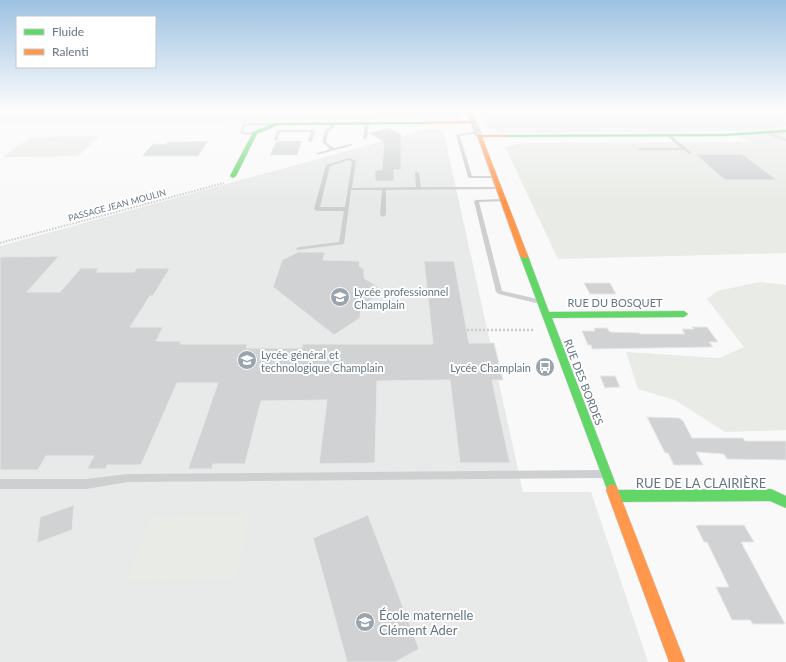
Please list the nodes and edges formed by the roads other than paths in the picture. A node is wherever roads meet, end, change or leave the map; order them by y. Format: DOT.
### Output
graph roads {
  1 [pos="251,141"];
  2 [pos="324,141"];
  3 [pos="460,141"];
  4 [pos="481,141"];
  5 [pos="675,141"];
  6 [pos="351,145"];
  7 [pos="685,149"];
  8 [pos="333,150"];
  9 [pos="639,150"];
  10 [pos="690,153"];
  11 [pos="318,154"];
  12 [pos="417,173"];
  13 [pos="233,176"];
  14 [pos="495,177"];
  15 [pos="500,188"];
  16 [pos="349,189"];
  17 [pos="384,189"];
  18 [pos="419,189"];
  19 [pos="504,200"];
  20 [pos="347,209"];
  21 [pos="382,215"];
  22 [pos="298,248"];
  23 [pos="542,302"];
  24 [pos="684,314"];
  25 [pos="547,315"];
  26 [pos="606,474"];
  27 [pos="0,484"];
  28 [pos="615,496"];
  29 [pos="786,502"];
  30 [pos="677,662"];
  1 -- 13 [label="street"];
  2 -- 8 [label="lane"];
  3 -- 14 [label="lane"];
  4 -- 14 [label="street, RUE DES BORDES"];
  5 -- 7 [label="lane"];
  6 -- 8 [label="lane"];
  7 -- 9 [label="lane"];
  7 -- 10 [label="lane"];
  8 -- 11 [label="lane"];
  12 -- 18 [label="lane"];
  14 -- 15 [label="street, RUE DES BORDES"];
  15 -- 18 [label="lane"];
  15 -- 19 [label="street, RUE DES BORDES"];
  16 -- 17 [label="lane"];
  16 -- 20 [label="lane"];
  16 -- 20 [label="lane"];
  17 -- 18 [label="lane"];
  17 -- 21 [label="lane"];
  19 -- 23 [label="street, RUE DES BORDES"];
  19 -- 23 [label="lane"];
  20 -- 22 [label="lane"];
  23 -- 25 [label="street, RUE DES BORDES"];
  24 -- 25 [label="street, RUE DU BOSQUET"];
  25 -- 26 [label="street, RUE DES BORDES"];
  26 -- 27 [label="lane"];
  26 -- 28 [label="street, RUE DES BORDES"];
  28 -- 29 [label="street, RUE DE LA CLAIRIÈRE"];
  28 -- 30 [label="street, RUE DES BORDES"];
}
